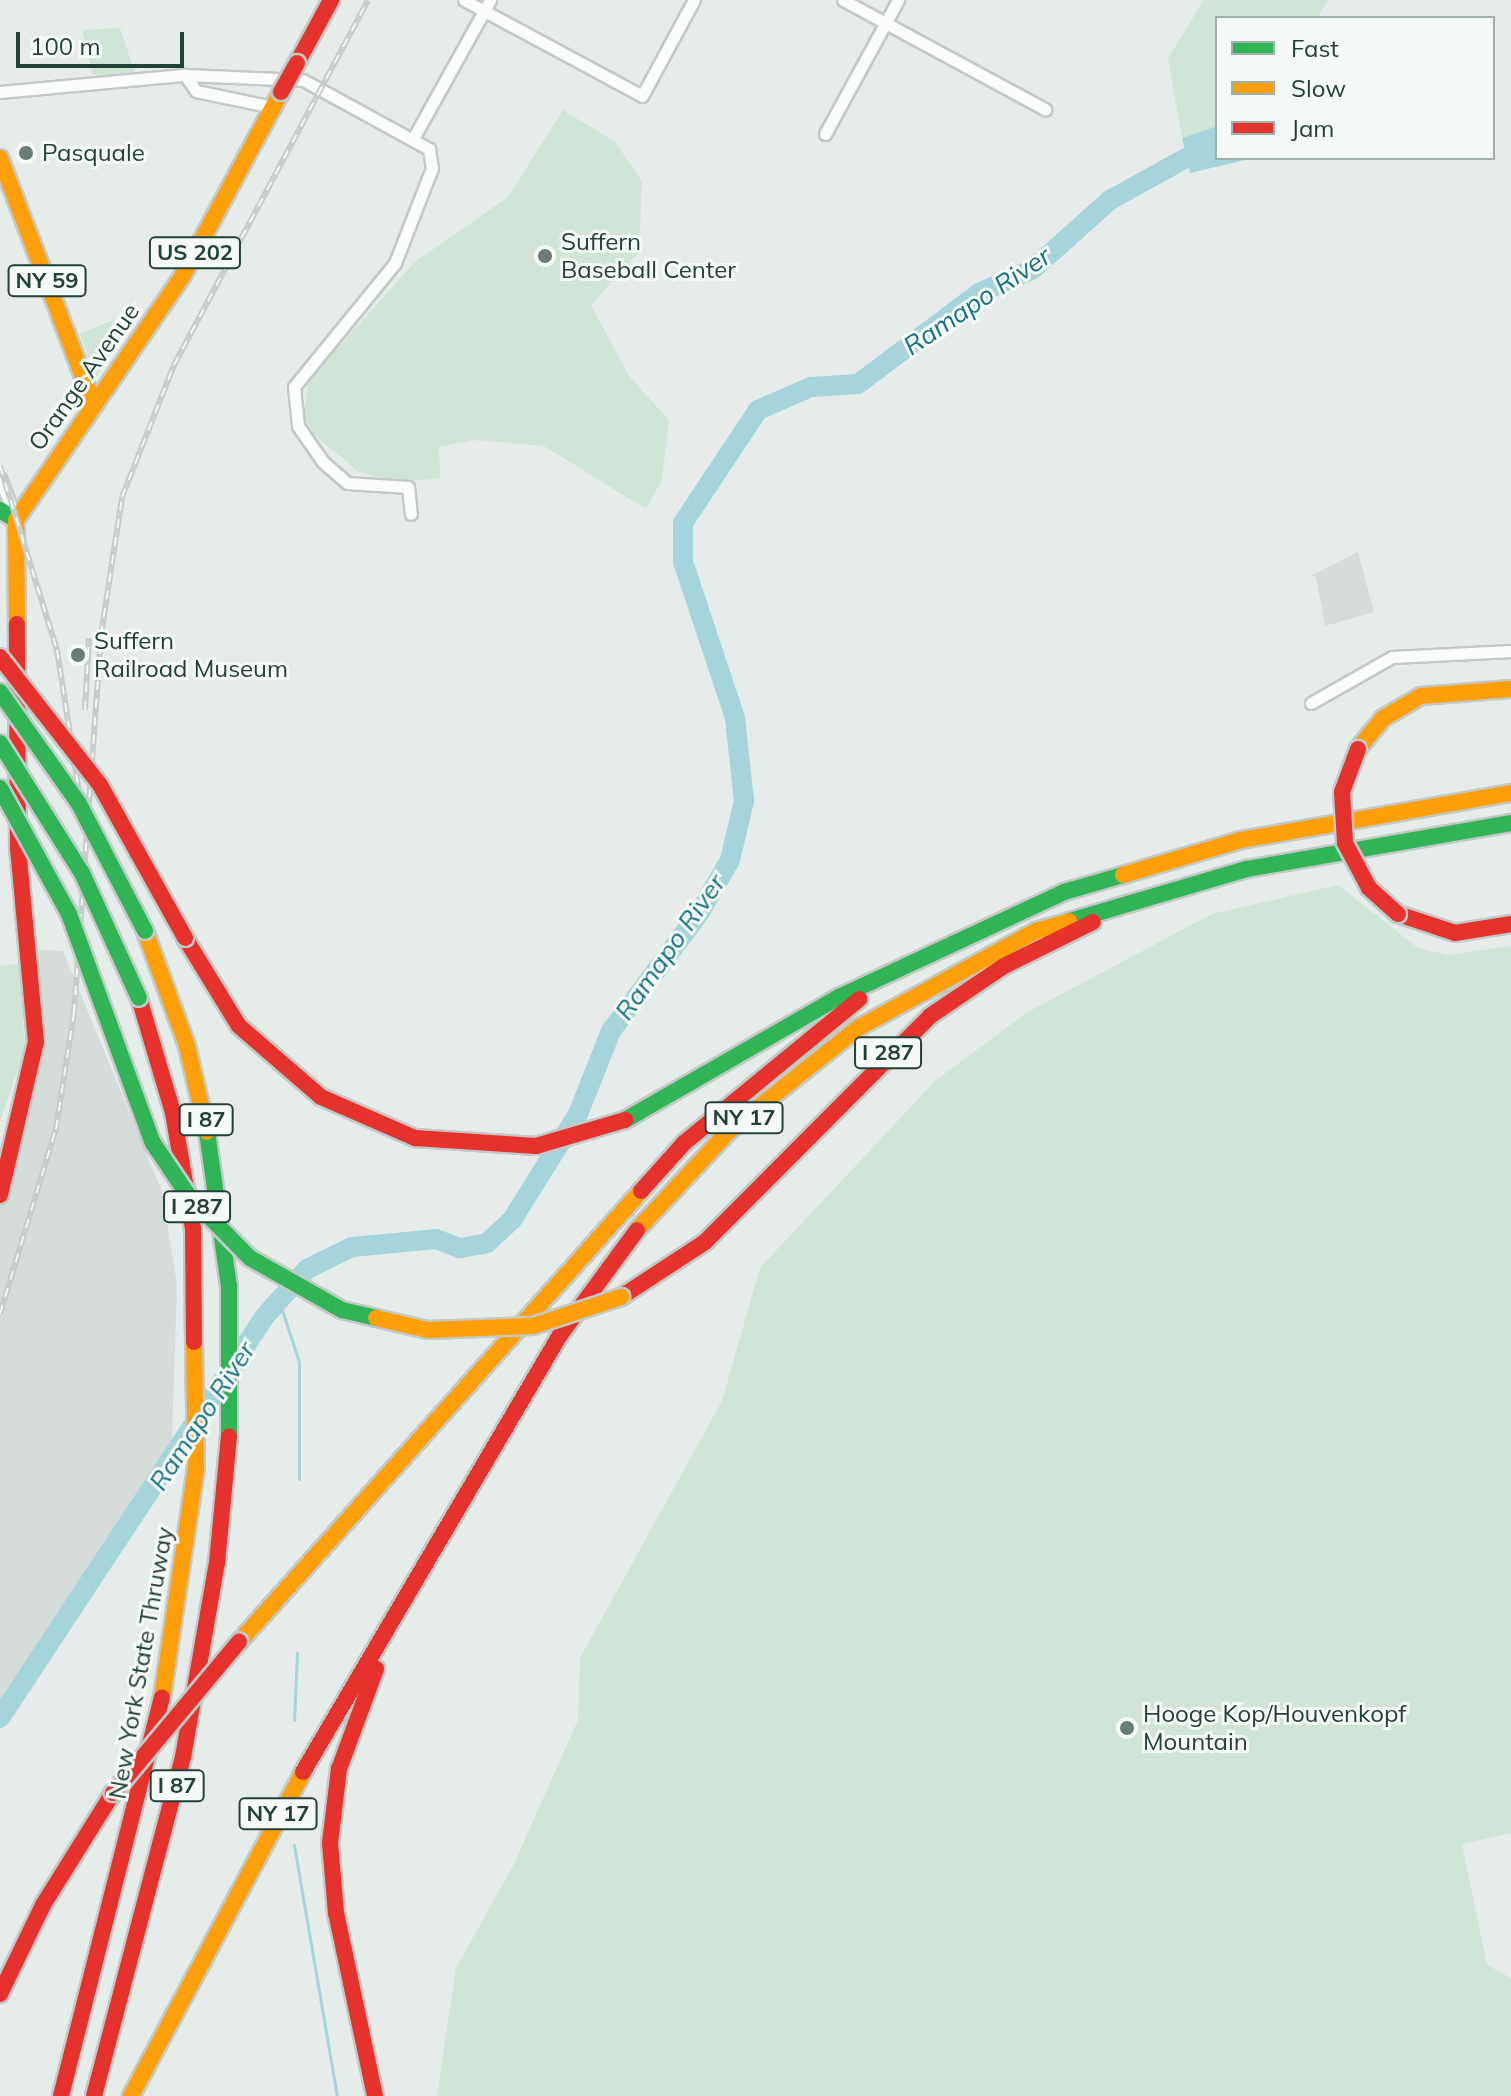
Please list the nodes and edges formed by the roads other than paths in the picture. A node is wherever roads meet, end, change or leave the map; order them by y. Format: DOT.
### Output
graph roads {
  1 [pos="331,0"];
  2 [pos="464,0"];
  3 [pos="694,0"];
  4 [pos="843,0"];
  5 [pos="898,0"];
  6 [pos="487,5"];
  7 [pos="886,23"];
  8 [pos="185,75"];
  9 [pos="0,92"];
  10 [pos="277,100"];
  11 [pos="1045,109"];
  12 [pos="825,134"];
  13 [pos="415,135"];
  14 [pos="0,158"];
  15 [pos="94,405"];
  16 [pos="0,478"];
  17 [pos="0,510"];
  18 [pos="411,514"];
  19 [pos="16,520"];
  20 [pos="1511,651"];
  21 [pos="0,657"];
  22 [pos="1511,689"];
  23 [pos="0,692"];
  24 [pos="1311,703"];
  25 [pos="0,743"];
  26 [pos="0,788"];
  27 [pos="1511,793"];
  28 [pos="1511,823"];
  29 [pos="1203,879"];
  30 [pos="1511,924"];
  31 [pos="900,968"];
  32 [pos="0,1195"];
  33 [pos="439,1540"];
  34 [pos="0,1994"];
  35 [pos="61,2096"];
  36 [pos="94,2096"];
  37 [pos="131,2096"];
  38 [pos="375,2096"];
  1 -- 10 [label="main road, Orange Avenue / US 202, bridge"];
  2 -- 6 [label="street"];
  3 -- 6 [label="street"];
  4 -- 7 [label="street"];
  5 -- 7 [label="street"];
  6 -- 13 [label="street"];
  7 -- 11 [label="street"];
  7 -- 12 [label="street"];
  8 -- 9 [label="street"];
  8 -- 10 [label="street"];
  8 -- 13 [label="street"];
  10 -- 15 [label="main road, Orange Avenue / US 202"];
  13 -- 18 [label="street"];
  14 -- 15 [label="main road, NY 59"];
  15 -- 19 [label="main road, Orange Avenue / US 202"];
  16 -- 19 [label="street"];
  17 -- 19 [label="main road"];
  19 -- 32 [label="main road"];
  20 -- 24 [label="street"];
  21 -- 31 [label="main road, bridge"];
  22 -- 30 [label="main road, bridge"];
  23 -- 36 [label="main road, I 87, bridge"];
  25 -- 35 [label="main road, New York State Thruway / I 87, bridge"];
  26 -- 29 [label="main road, I 287, bridge"];
  27 -- 31 [label="main road"];
  28 -- 29 [label="main road, I 287"];
  29 -- 33 [label="main road, NY 17"];
  31 -- 34 [label="main road, NY 17, bridge"];
  33 -- 37 [label="main road, NY 17"];
  33 -- 38 [label="main road"];
}
